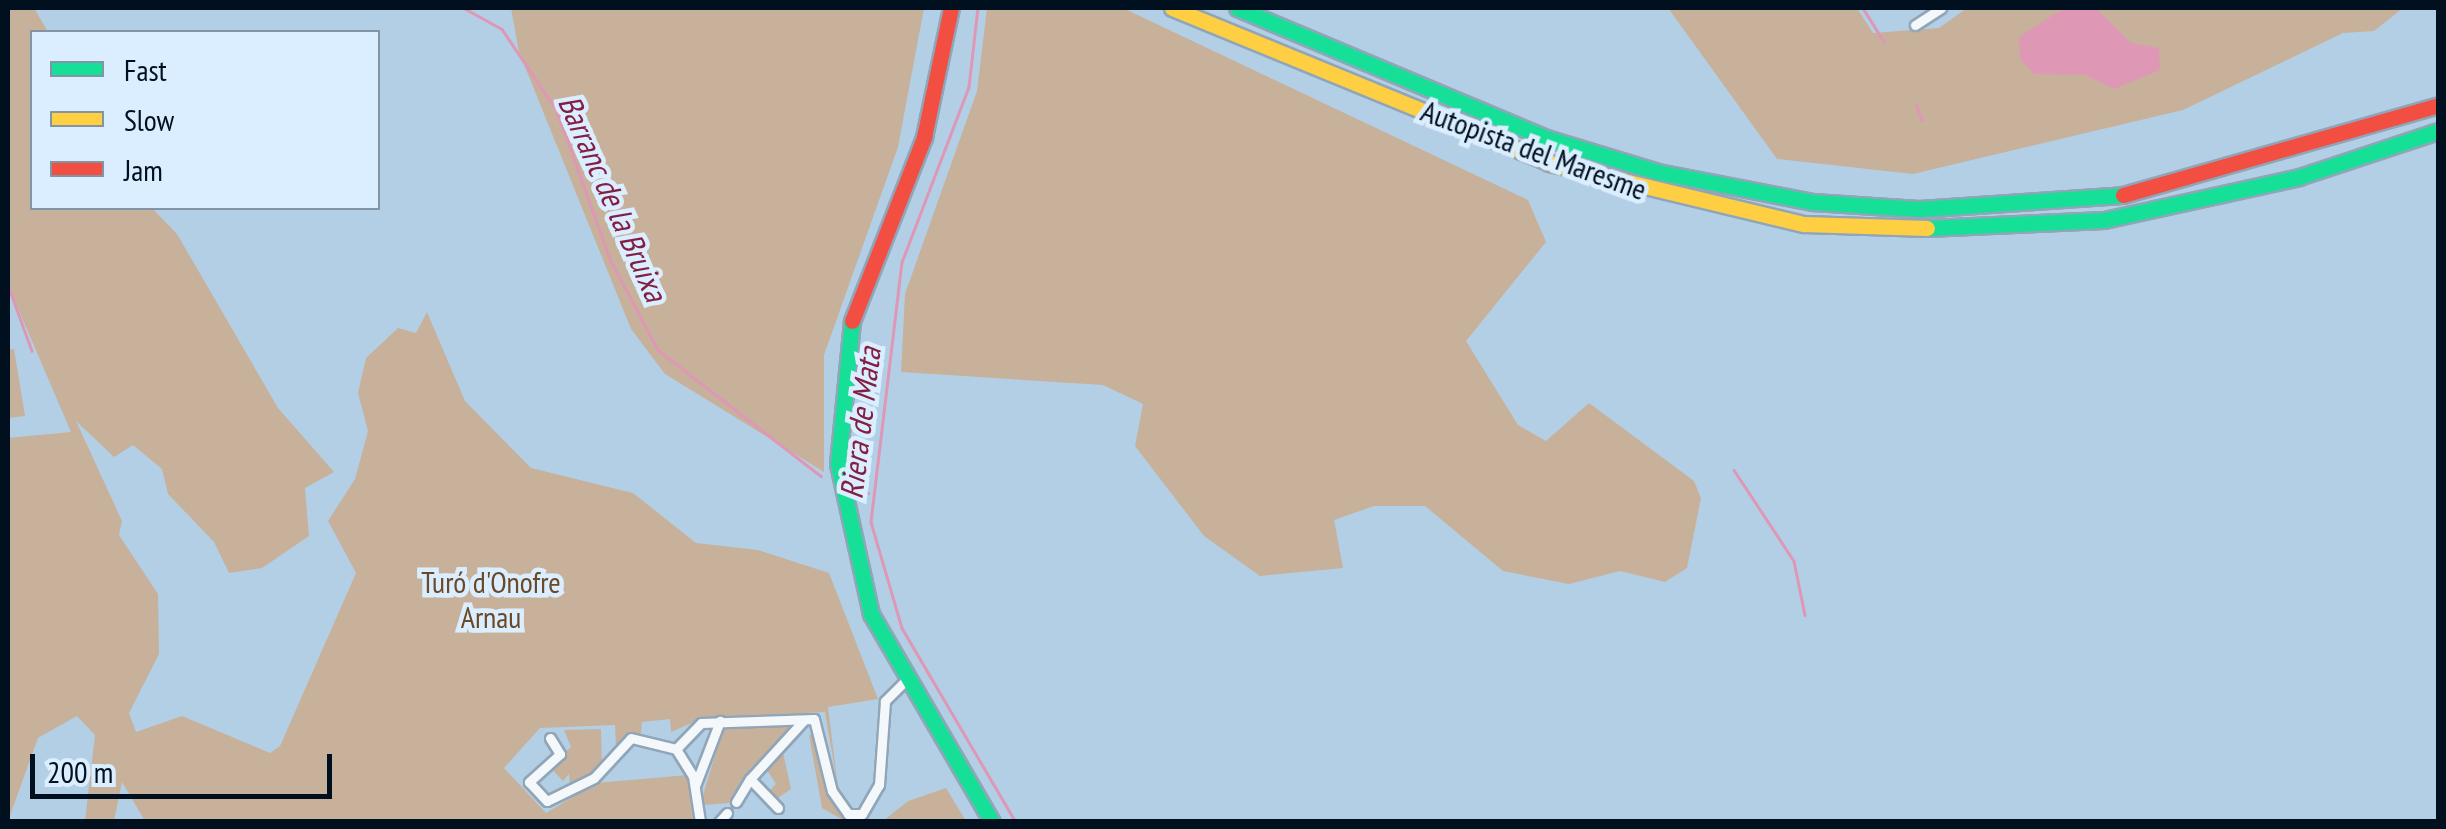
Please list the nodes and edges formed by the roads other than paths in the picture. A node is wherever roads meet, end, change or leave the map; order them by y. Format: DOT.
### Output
graph roads {
  1 [pos="951,8"];
  2 [pos="1172,8"];
  3 [pos="1237,8"];
  4 [pos="1941,8"];
  5 [pos="1915,26"];
  6 [pos="2438,105"];
  7 [pos="2438,131"];
  8 [pos="906,680"];
  9 [pos="807,718"];
  10 [pos="720,721"];
  11 [pos="550,738"];
  12 [pos="676,749"];
  13 [pos="750,779"];
  14 [pos="695,786"];
  15 [pos="736,802"];
  16 [pos="778,808"];
  17 [pos="727,813"];
  18 [pos="700,822"];
  19 [pos="718,822"];
  20 [pos="992,822"];
  1 -- 8 [label="main road"];
  2 -- 7 [label="main road, Autopista del Maresme"];
  3 -- 6 [label="main road, Autopista del Maresme"];
  4 -- 5 [label="street"];
  8 -- 9 [label="street"];
  8 -- 20 [label="main road"];
  9 -- 10 [label="street"];
  9 -- 13 [label="street"];
  10 -- 12 [label="street"];
  10 -- 14 [label="street"];
  11 -- 12 [label="street"];
  12 -- 14 [label="street"];
  13 -- 15 [label="street"];
  13 -- 16 [label="street"];
  14 -- 18 [label="street"];
  17 -- 19 [label="street"];
}
